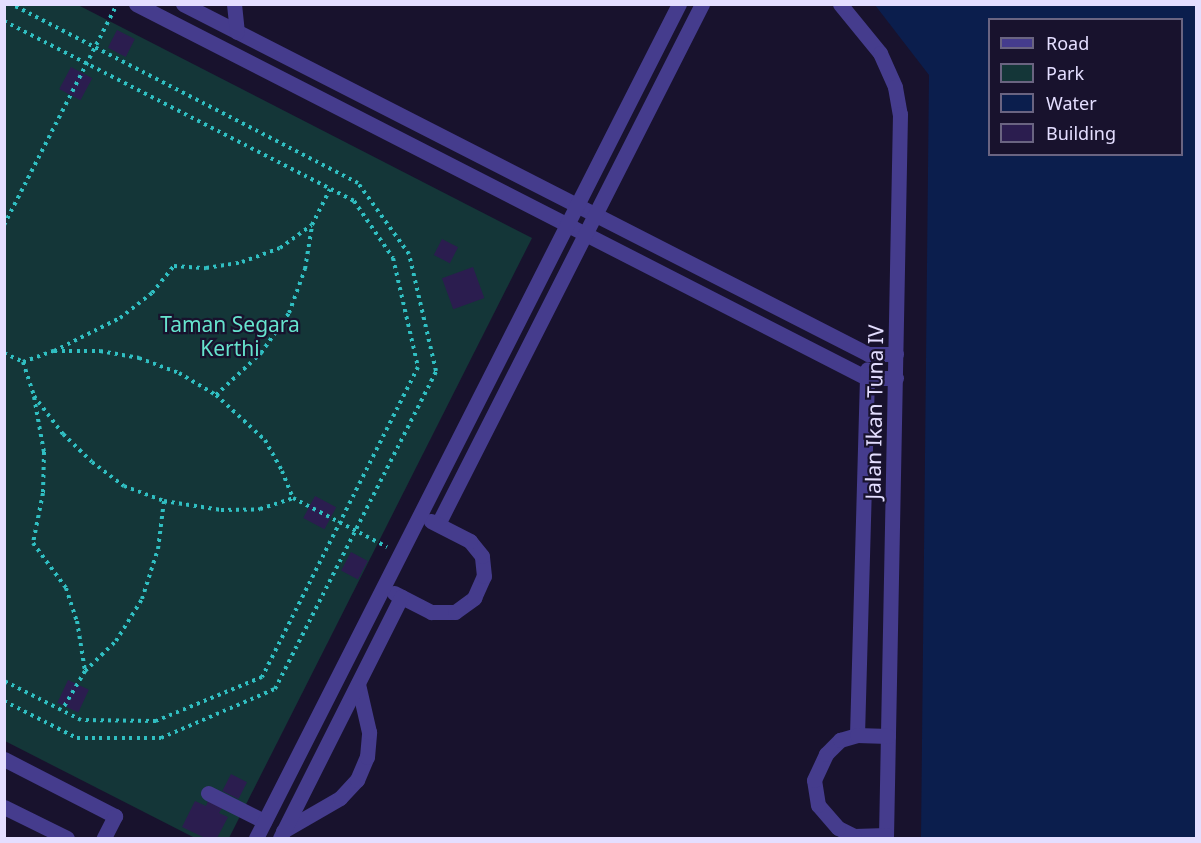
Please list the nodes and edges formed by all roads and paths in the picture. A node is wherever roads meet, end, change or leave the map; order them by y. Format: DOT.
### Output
graph roads {
  1 [pos="10,4"];
  2 [pos="117,4"];
  3 [pos="136,4"];
  4 [pos="183,4"];
  5 [pos="234,4"];
  6 [pos="679,4"];
  7 [pos="702,4"];
  8 [pos="840,4"];
  9 [pos="160,10"];
  10 [pos="4,21"];
  11 [pos="237,32"];
  12 [pos="95,47"];
  13 [pos="86,64"];
  14 [pos="330,189"];
  15 [pos="575,206"];
  16 [pos="593,215"];
  17 [pos="4,225"];
  18 [pos="312,225"];
  19 [pos="566,225"];
  20 [pos="584,234"];
  21 [pos="54,351"];
  22 [pos="4,352"];
  23 [pos="868,354"];
  24 [pos="896,354"];
  25 [pos="23,362"];
  26 [pos="867,378"];
  27 [pos="896,378"];
  28 [pos="216,395"];
  29 [pos="34,396"];
  30 [pos="292,498"];
  31 [pos="164,501"];
  32 [pos="420,515"];
  33 [pos="340,522"];
  34 [pos="438,524"];
  35 [pos="356,530"];
  36 [pos="400,554"];
  37 [pos="383,587"];
  38 [pos="401,597"];
  39 [pos="84,670"];
  40 [pos="4,681"];
  41 [pos="357,684"];
  42 [pos="4,701"];
  43 [pos="62,710"];
  44 [pos="857,735"];
  45 [pos="888,736"];
  46 [pos="4,759"];
  47 [pos="208,793"];
  48 [pos="4,807"];
  49 [pos="264,821"];
  50 [pos="282,835"];
  51 [pos="854,837"];
  52 [pos="886,837"];
  53 [pos="67,838"];
  54 [pos="104,838"];
  55 [pos="256,838"];
  1 -- 12 [label="path"];
  2 -- 12 [label="path"];
  3 -- 9 [label="lane"];
  4 -- 11 [label="lane"];
  5 -- 11 [label="lane"];
  6 -- 15 [label="lane"];
  7 -- 16 [label="lane"];
  8 -- 24 [label="lane, Jalan Ikan Tuna IV"];
  9 -- 19 [label="lane"];
  10 -- 13 [label="path"];
  11 -- 15 [label="lane"];
  12 -- 13 [label="path"];
  12 -- 35 [label="path"];
  13 -- 14 [label="path"];
  13 -- 17 [label="path"];
  14 -- 18 [label="path"];
  14 -- 33 [label="path"];
  15 -- 16 [label="lane"];
  15 -- 19 [label="lane"];
  16 -- 20 [label="lane"];
  16 -- 23 [label="lane"];
  18 -- 21 [label="path"];
  18 -- 28 [label="path"];
  19 -- 20 [label="lane"];
  19 -- 32 [label="lane"];
  20 -- 26 [label="lane"];
  20 -- 34 [label="lane"];
  21 -- 25 [label="path"];
  21 -- 28 [label="path"];
  22 -- 25 [label="path"];
  23 -- 24 [label="lane"];
  23 -- 26 [label="lane, Jalan Ikan Tuna IV"];
  24 -- 27 [label="lane, Jalan Ikan Tuna IV"];
  25 -- 29 [label="path"];
  26 -- 27 [label="lane"];
  26 -- 44 [label="lane, Jalan Ikan Tuna IV"];
  27 -- 45 [label="lane, Jalan Ikan Tuna IV"];
  28 -- 30 [label="path"];
  29 -- 31 [label="path"];
  29 -- 39 [label="path"];
  30 -- 31 [label="path"];
  30 -- 33 [label="path"];
  31 -- 39 [label="path"];
  32 -- 34 [label="lane"];
  32 -- 36 [label="lane"];
  33 -- 35 [label="path"];
  33 -- 43 [label="path"];
  34 -- 38 [label="lane"];
  35 -- 36 [label="path"];
  35 -- 42 [label="path"];
  36 -- 37 [label="lane"];
  37 -- 38 [label="lane"];
  37 -- 49 [label="lane"];
  38 -- 41 [label="lane"];
  39 -- 43 [label="path"];
  40 -- 43 [label="path"];
  41 -- 50 [label="lane"];
  41 -- 50 [label="lane"];
  44 -- 45 [label="lane"];
  44 -- 51 [label="lane"];
  45 -- 52 [label="lane, Jalan Ikan Tuna IV"];
  46 -- 54 [label="lane"];
  47 -- 49 [label="lane"];
  48 -- 53 [label="lane"];
  49 -- 55 [label="lane"];
  51 -- 52 [label="lane"];
}
